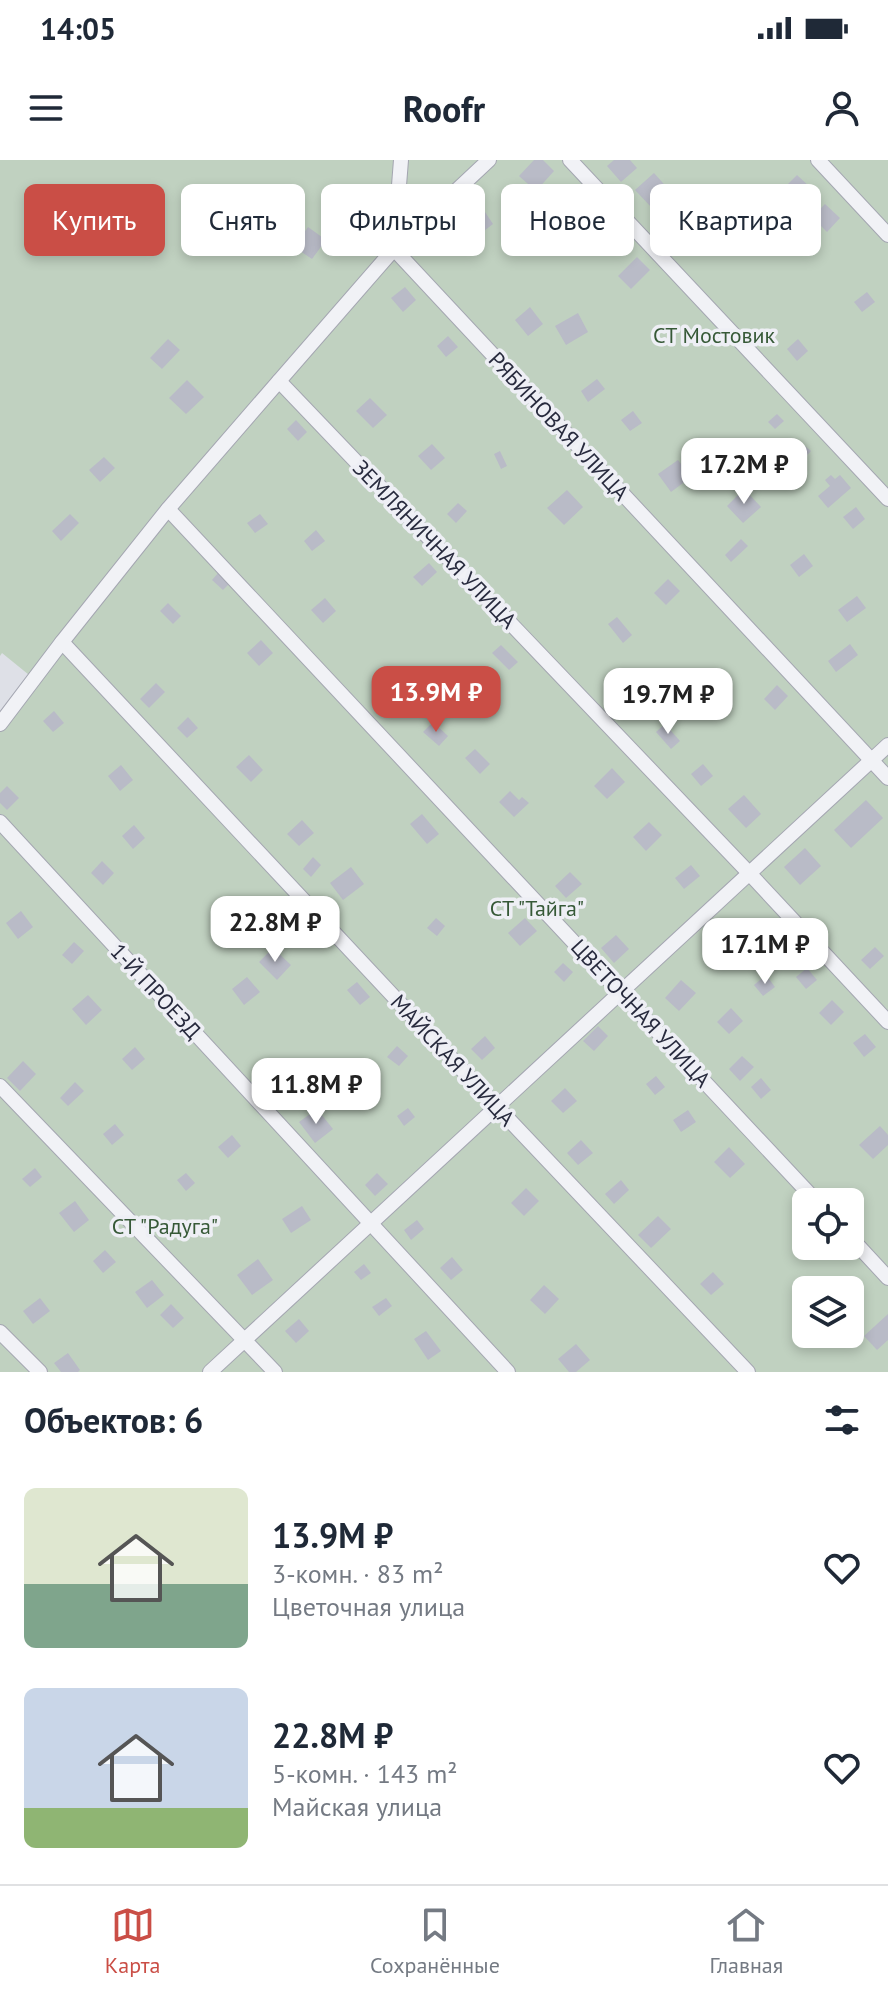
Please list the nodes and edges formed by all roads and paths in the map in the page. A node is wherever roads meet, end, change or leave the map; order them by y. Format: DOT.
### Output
graph roads {
  1 [pos="401,160"];
  2 [pos="489,160"];
  3 [pos="570,160"];
  4 [pos="818,160"];
  5 [pos="399,184"];
  6 [pos="463,184"];
  7 [pos="888,235"];
  8 [pos="388,256"];
  9 [pos="401,256"];
  10 [pos="279,381"];
  11 [pos="888,499"];
  12 [pos="168,509"];
  13 [pos="62,642"];
  14 [pos="0,724"];
  15 [pos="888,745"];
  16 [pos="871,761"];
  17 [pos="888,778"];
  18 [pos="0,822"];
  19 [pos="749,873"];
  20 [pos="622,992"];
  21 [pos="888,1022"];
  22 [pos="0,1086"];
  23 [pos="497,1107"];
  24 [pos="804,1188"];
  25 [pos="371,1223"];
  26 [pos="864,1252"];
  27 [pos="888,1278"];
  28 [pos="0,1332"];
  29 [pos="245,1340"];
  30 [pos="40,1372"];
  31 [pos="210,1372"];
  32 [pos="275,1372"];
  33 [pos="508,1372"];
  34 [pos="748,1372"];
  1 -- 5 [label="street"];
  2 -- 6 [label="street"];
  3 -- 11 [label="street"];
  4 -- 7 [label="street"];
  8 -- 10 [label="street"];
  9 -- 16 [label="street, РЯБИНОВАЯ УЛИЦА"];
  10 -- 12 [label="street"];
  10 -- 19 [label="street, ЗЕМЛЯНИЧНАЯ УЛИЦА"];
  12 -- 13 [label="street"];
  12 -- 20 [label="street, ЦВЕТОЧНАЯ УЛИЦА"];
  13 -- 14 [label="street"];
  13 -- 23 [label="street, МАЙСКАЯ УЛИЦА"];
  15 -- 16 [label="street"];
  16 -- 17 [label="street, РЯБИНОВАЯ УЛИЦА"];
  16 -- 19 [label="street"];
  18 -- 25 [label="street, 1-Й ПРОЕЗД"];
  19 -- 20 [label="street"];
  19 -- 21 [label="street, ЗЕМЛЯНИЧНАЯ УЛИЦА"];
  20 -- 23 [label="street"];
  20 -- 24 [label="street, ЦВЕТОЧНАЯ УЛИЦА"];
  22 -- 29 [label="street"];
  23 -- 25 [label="street"];
  23 -- 34 [label="street, МАЙСКАЯ УЛИЦА"];
  25 -- 29 [label="street"];
  25 -- 33 [label="street, 1-Й ПРОЕЗД"];
  26 -- 27 [label="street"];
  28 -- 30 [label="street"];
  29 -- 31 [label="street"];
  29 -- 32 [label="street"];
}
